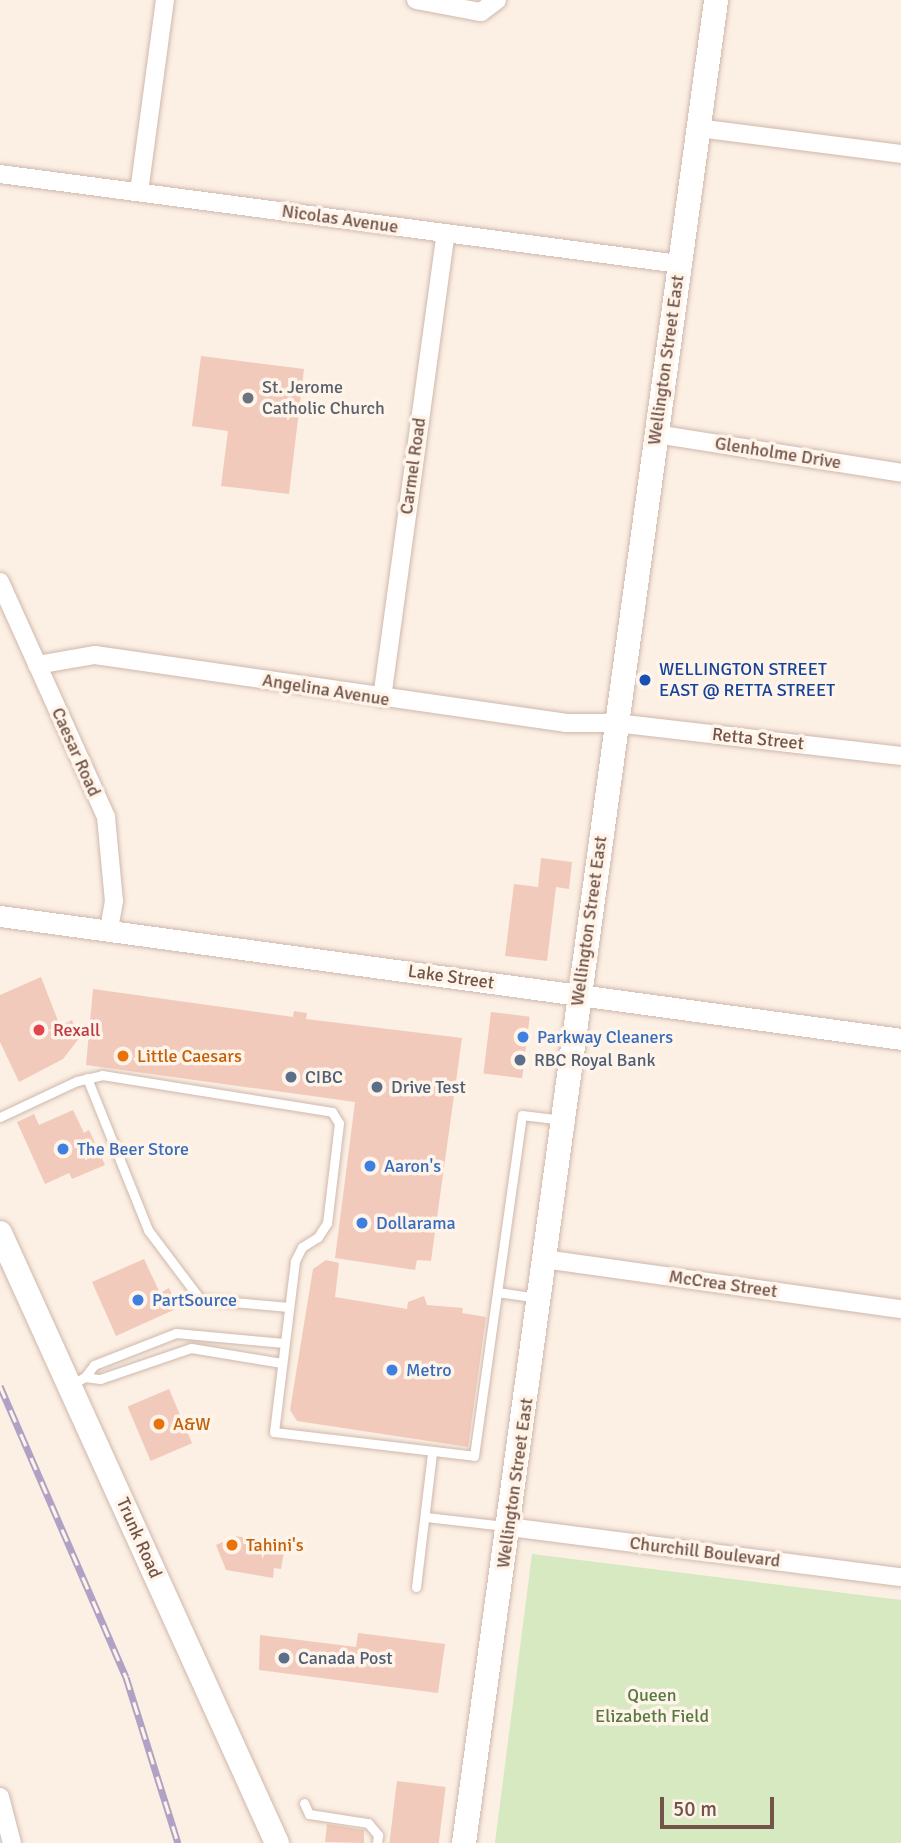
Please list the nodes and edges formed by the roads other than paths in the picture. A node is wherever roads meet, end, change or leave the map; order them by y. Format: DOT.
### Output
graph roads {
  1 [pos="165,0"];
  2 [pos="416,0"];
  3 [pos="497,0"];
  4 [pos="716,0"];
  5 [pos="698,128"];
  6 [pos="901,154"];
  7 [pos="0,174"];
  8 [pos="139,192"];
  9 [pos="446,233"];
  10 [pos="679,264"];
  11 [pos="656,434"];
  12 [pos="901,473"];
  13 [pos="0,582"];
  14 [pos="37,666"];
  15 [pos="382,698"];
  16 [pos="616,723"];
  17 [pos="901,756"];
  18 [pos="0,916"];
  19 [pos="109,930"];
  20 [pos="580,995"];
  21 [pos="901,1039"];
  22 [pos="87,1078"];
  23 [pos="0,1117"];
  24 [pos="563,1121"];
  25 [pos="0,1233"];
  26 [pos="544,1259"];
  27 [pos="497,1292"];
  28 [pos="539,1299"];
  29 [pos="289,1307"];
  30 [pos="901,1309"];
  31 [pos="284,1343"];
  32 [pos="282,1363"];
  33 [pos="77,1381"];
  34 [pos="432,1452"];
  35 [pos="426,1517"];
  36 [pos="509,1527"];
  37 [pos="901,1577"];
  38 [pos="416,1587"];
  39 [pos="0,1797"];
  40 [pos="304,1803"];
  41 [pos="12,1843"];
  42 [pos="277,1843"];
  43 [pos="377,1843"];
  44 [pos="464,1843"];
  1 -- 8 [label="street"];
  2 -- 3 [label="street"];
  4 -- 5 [label="main road, Wellington Street East"];
  5 -- 6 [label="street"];
  5 -- 10 [label="main road, Wellington Street East"];
  7 -- 8 [label="street, Nicolas Avenue"];
  8 -- 9 [label="street, Nicolas Avenue"];
  9 -- 10 [label="street, Nicolas Avenue"];
  9 -- 15 [label="street, Carmel Road"];
  10 -- 11 [label="main road, Wellington Street East"];
  11 -- 12 [label="street, Glenholme Drive"];
  11 -- 16 [label="main road, Wellington Street East"];
  13 -- 14 [label="street, Caesar Road"];
  14 -- 15 [label="street, Angelina Avenue"];
  14 -- 19 [label="street, Caesar Road"];
  15 -- 16 [label="street, Angelina Avenue"];
  16 -- 17 [label="street, Retta Street"];
  16 -- 20 [label="main road, Wellington Street East"];
  18 -- 19 [label="street, Lake Street"];
  19 -- 20 [label="street, Lake Street"];
  20 -- 21 [label="street, Lake Street"];
  20 -- 24 [label="main road, Wellington Street East"];
  22 -- 23 [label="lane"];
  22 -- 29 [label="lane"];
  22 -- 29 [label="lane"];
  24 -- 26 [label="main road, Wellington Street East"];
  24 -- 27 [label="lane"];
  25 -- 33 [label="main road, Trunk Road"];
  26 -- 28 [label="main road, Wellington Street East"];
  26 -- 30 [label="street, McCrea Street"];
  27 -- 28 [label="lane"];
  27 -- 34 [label="lane"];
  28 -- 36 [label="main road, Wellington Street East"];
  29 -- 31 [label="lane"];
  31 -- 32 [label="lane"];
  31 -- 33 [label="lane"];
  32 -- 33 [label="lane"];
  32 -- 34 [label="lane"];
  33 -- 42 [label="main road, Trunk Road"];
  34 -- 35 [label="lane"];
  35 -- 36 [label="lane"];
  35 -- 38 [label="lane"];
  36 -- 37 [label="street, Churchill Boulevard"];
  36 -- 44 [label="main road, Wellington Street East"];
  39 -- 41 [label="street"];
  40 -- 43 [label="lane"];
}
